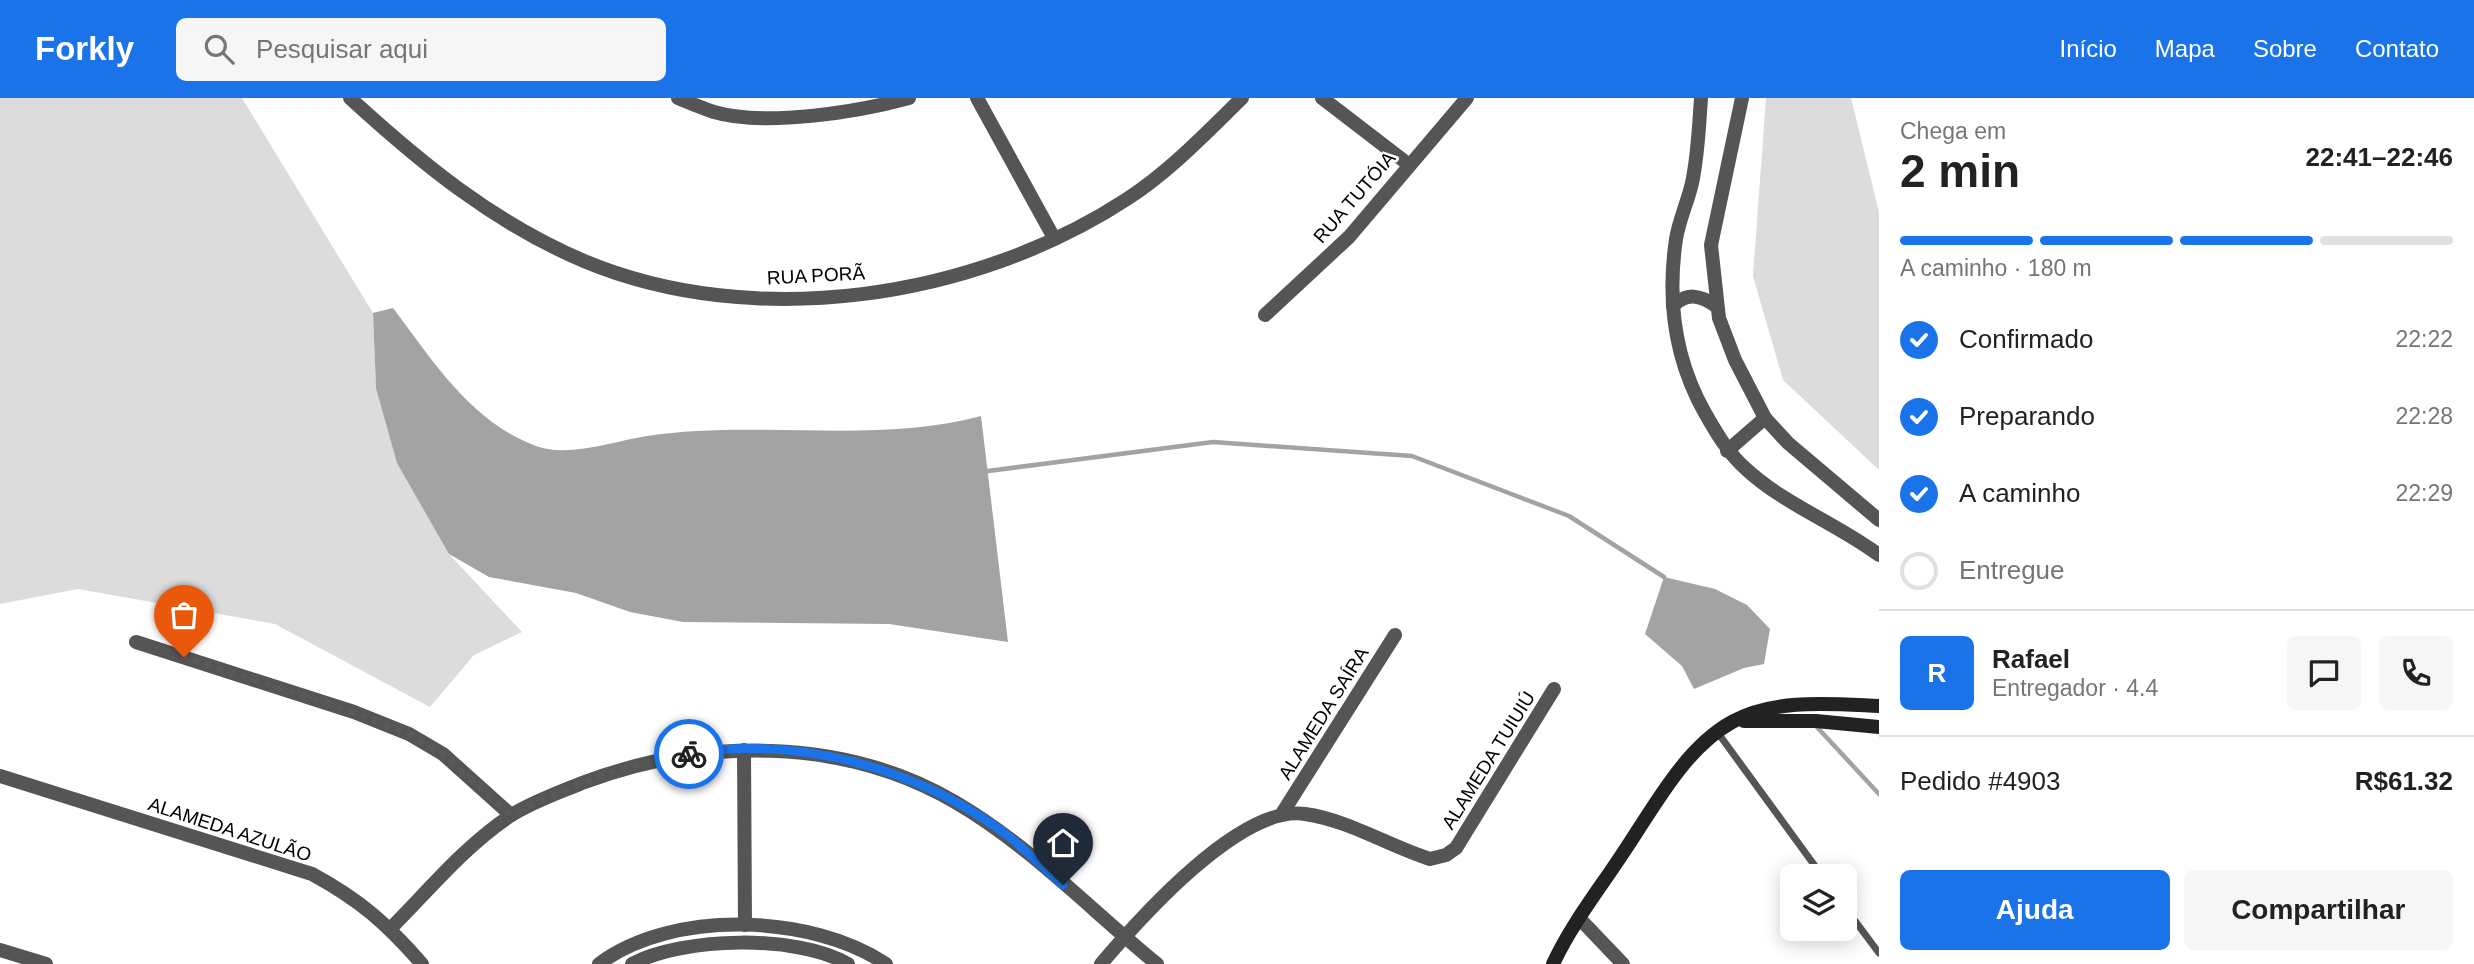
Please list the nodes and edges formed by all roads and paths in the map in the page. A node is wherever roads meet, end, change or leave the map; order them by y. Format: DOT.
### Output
graph roads {
  1 [pos="350,98"];
  2 [pos="678,98"];
  3 [pos="909,98"];
  4 [pos="977,98"];
  5 [pos="1242,98"];
  6 [pos="1322,98"];
  7 [pos="1467,98"];
  8 [pos="1701,98"];
  9 [pos="1742,98"];
  10 [pos="1408,164"];
  11 [pos="1054,238"];
  12 [pos="1673,306"];
  13 [pos="1716,306"];
  14 [pos="1265,315"];
  15 [pos="1765,418"];
  16 [pos="1727,451"];
  17 [pos="1879,520"];
  18 [pos="1879,555"];
  19 [pos="1395,635"];
  20 [pos="136,642"];
  21 [pos="1554,690"];
  22 [pos="1879,699"];
  23 [pos="1863,705"];
  24 [pos="1879,706"];
  25 [pos="1732,722"];
  26 [pos="1879,727"];
  27 [pos="1718,733"];
  28 [pos="744,750"];
  29 [pos="0,776"];
  30 [pos="1283,813"];
  31 [pos="511,815"];
  32 [pos="1814,864"];
  33 [pos="1579,918"];
  34 [pos="1857,923"];
  35 [pos="745,925"];
  36 [pos="391,928"];
  37 [pos="1124,937"];
  38 [pos="0,950"];
  39 [pos="1879,953"];
  40 [pos="46,964"];
  41 [pos="422,964"];
  42 [pos="599,964"];
  43 [pos="632,964"];
  44 [pos="848,964"];
  45 [pos="886,964"];
  46 [pos="1101,964"];
  47 [pos="1157,964"];
  48 [pos="1553,964"];
  49 [pos="1623,964"];
  1 -- 11 [label="street, RUA PORÃ"];
  2 -- 3 [label="street"];
  4 -- 11 [label="street"];
  5 -- 11 [label="street, RUA PORÃ"];
  6 -- 10 [label="street"];
  7 -- 10 [label="street, RUA TUTÓIA"];
  8 -- 12 [label="street"];
  9 -- 13 [label="street"];
  10 -- 14 [label="street, RUA TUTÓIA"];
  12 -- 13 [label="street"];
  12 -- 16 [label="street"];
  13 -- 15 [label="street"];
  15 -- 16 [label="street"];
  15 -- 17 [label="street"];
  16 -- 18 [label="street"];
  19 -- 30 [label="street, ALAMEDA SAÍRA"];
  20 -- 31 [label="street"];
  21 -- 30 [label="street, ALAMEDA TUIUIÚ"];
  22 -- 23 [label="main road"];
  23 -- 24 [label="main road"];
  23 -- 25 [label="main road"];
  25 -- 26 [label="main road"];
  25 -- 27 [label="main road"];
  27 -- 32 [label="lane"];
  27 -- 33 [label="main road"];
  28 -- 31 [label="street"];
  28 -- 35 [label="street"];
  28 -- 37 [label="street"];
  29 -- 36 [label="street, ALAMEDA AZULÃO"];
  30 -- 37 [label="street"];
  31 -- 36 [label="street"];
  33 -- 48 [label="main road"];
  33 -- 49 [label="street"];
  34 -- 39 [label="lane"];
  35 -- 42 [label="street"];
  35 -- 45 [label="street"];
  36 -- 41 [label="street, ALAMEDA AZULÃO"];
  37 -- 46 [label="street"];
  37 -- 47 [label="street"];
  38 -- 40 [label="street"];
  43 -- 44 [label="street"];
}
